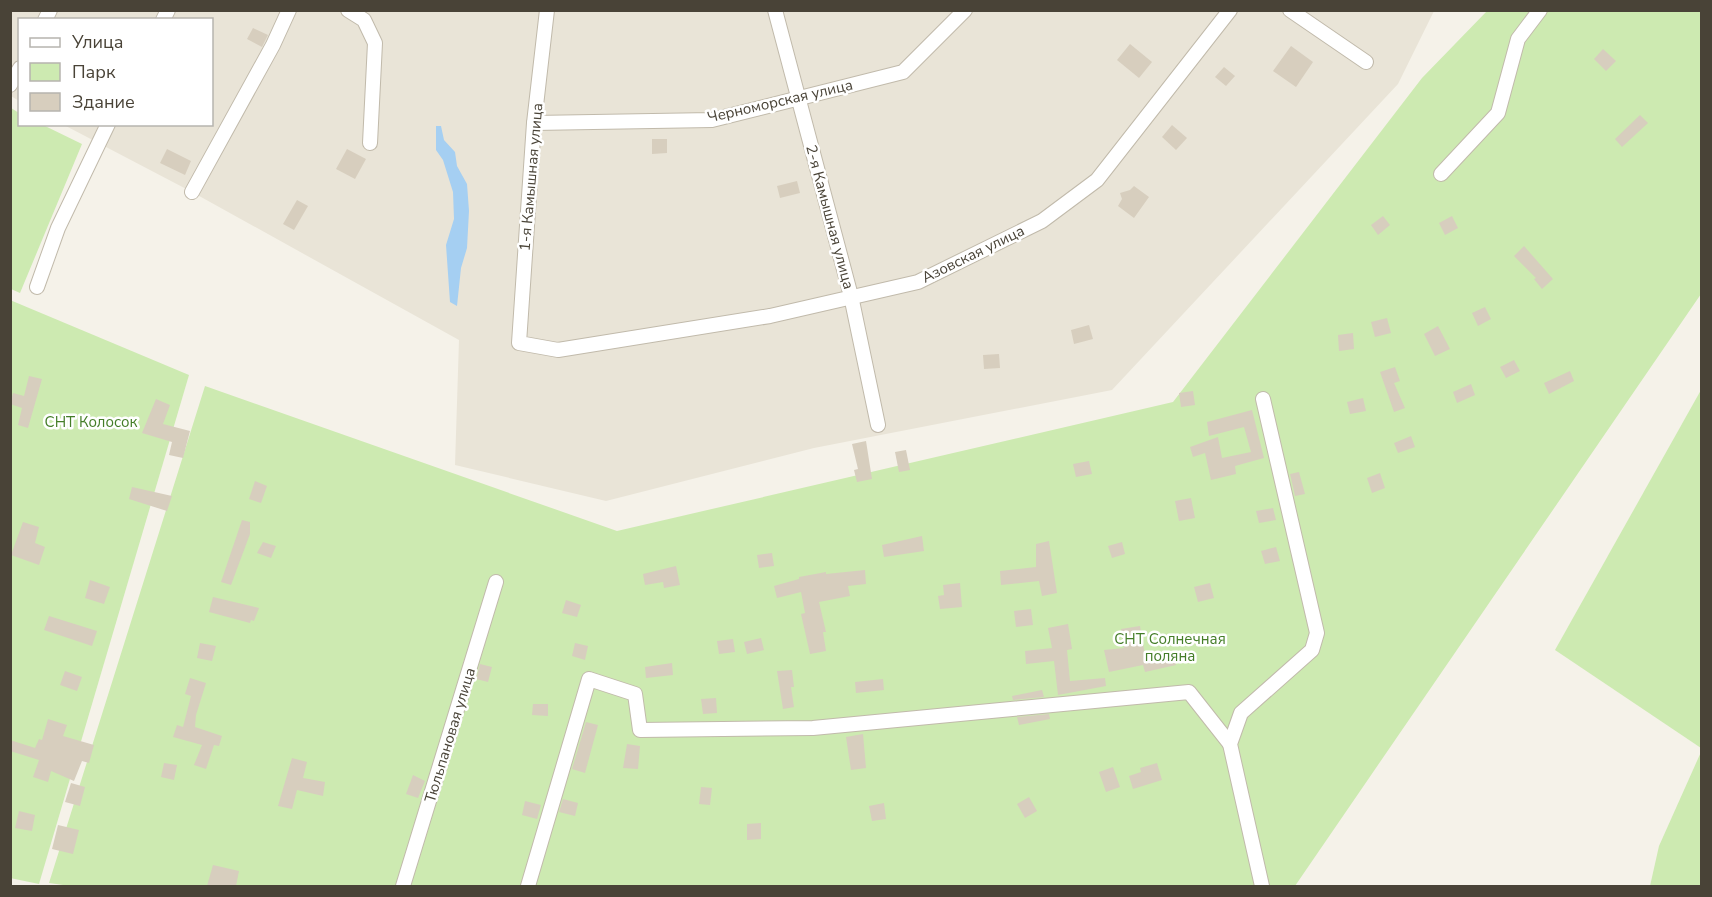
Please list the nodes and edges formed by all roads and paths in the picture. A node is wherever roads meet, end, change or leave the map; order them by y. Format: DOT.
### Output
graph roads {
  1 [pos="289,10"];
  2 [pos="348,10"];
  3 [pos="547,10"];
  4 [pos="776,10"];
  5 [pos="965,10"];
  6 [pos="1230,10"];
  7 [pos="1290,10"];
  8 [pos="1540,10"];
  9 [pos="1366,62"];
  10 [pos="18,71"];
  11 [pos="10,85"];
  12 [pos="798,98"];
  13 [pos="534,123"];
  14 [pos="107,126"];
  15 [pos="370,143"];
  16 [pos="1441,174"];
  17 [pos="192,192"];
  18 [pos="37,287"];
  19 [pos="851,296"];
  20 [pos="519,343"];
  21 [pos="1263,399"];
  22 [pos="878,425"];
  23 [pos="496,582"];
  24 [pos="1230,744"];
  25 [pos="403,886"];
  26 [pos="528,886"];
  27 [pos="1262,886"];
  1 -- 17 [label="street"];
  2 -- 15 [label="street"];
  3 -- 13 [label="street, 1-я Камышная улица"];
  4 -- 12 [label="street, 2-я Камышная улица"];
  5 -- 12 [label="street, Черноморская улица"];
  6 -- 19 [label="street, Азовская улица"];
  7 -- 9 [label="street"];
  8 -- 16 [label="street"];
  10 -- 11 [label="street"];
  12 -- 13 [label="street, Черноморская улица"];
  12 -- 19 [label="street, 2-я Камышная улица"];
  13 -- 20 [label="street, 1-я Камышная улица"];
  14 -- 18 [label="street"];
  19 -- 20 [label="street, Азовская улица"];
  19 -- 22 [label="street, 2-я Камышная улица"];
  21 -- 24 [label="street"];
  23 -- 25 [label="street, Тюльпановая улица"];
  24 -- 26 [label="street"];
  24 -- 27 [label="street"];
}
